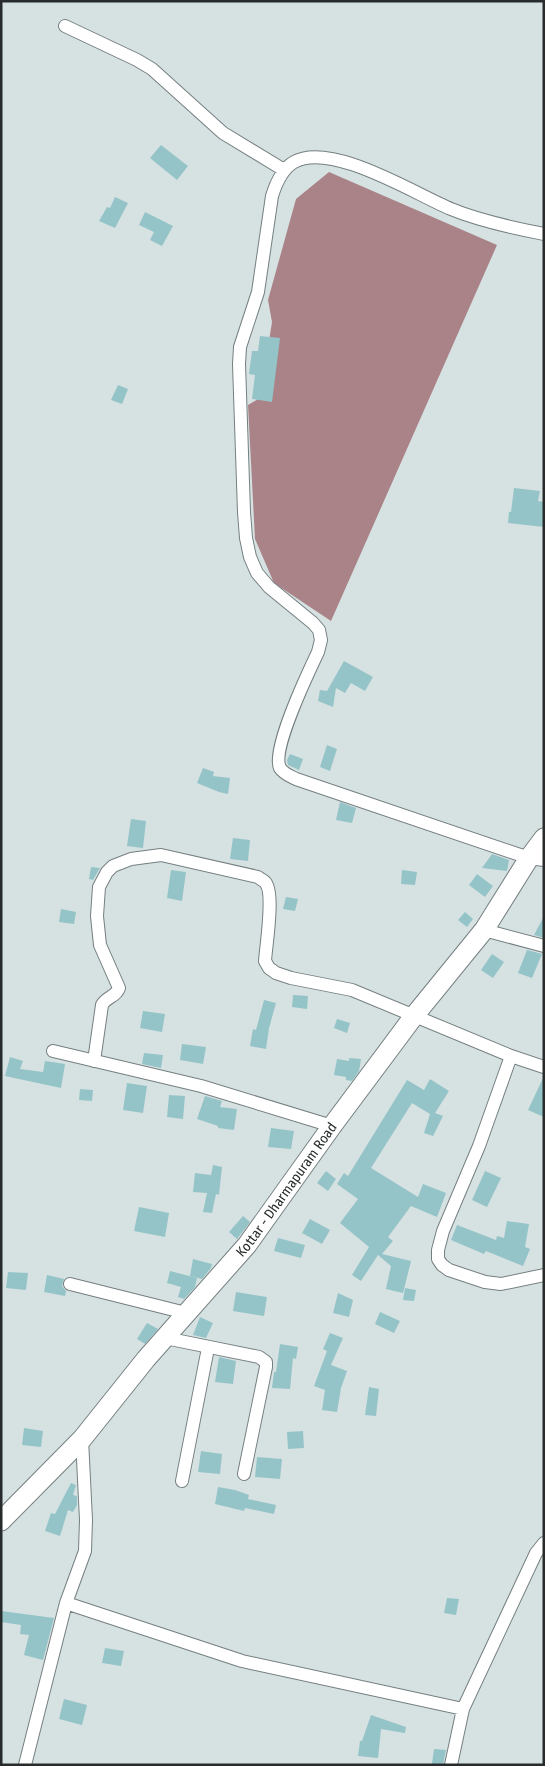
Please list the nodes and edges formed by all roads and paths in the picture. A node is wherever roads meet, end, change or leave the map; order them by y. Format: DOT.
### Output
graph roads {
  1 [pos="65,26"];
  2 [pos="284,170"];
  3 [pos="544,234"];
  4 [pos="544,838"];
  5 [pos="536,859"];
  6 [pos="484,930"];
  7 [pos="544,946"];
  8 [pos="414,1016"];
  9 [pos="53,1051"];
  10 [pos="511,1056"];
  11 [pos="94,1061"];
  12 [pos="544,1067"];
  13 [pos="332,1126"];
  14 [pos="544,1274"];
  15 [pos="70,1284"];
  16 [pos="186,1314"];
  17 [pos="165,1338"];
  18 [pos="208,1348"];
  19 [pos="82,1440"];
  20 [pos="244,1474"];
  21 [pos="182,1481"];
  22 [pos="1,1521"];
  23 [pos="544,1543"];
  24 [pos="66,1603"];
  25 [pos="463,1709"];
  26 [pos="25,1765"];
  27 [pos="451,1765"];
  1 -- 2 [label="street"];
  2 -- 3 [label="street"];
  2 -- 5 [label="street"];
  4 -- 5 [label="main road, Kottar - Dharmapuram Road"];
  5 -- 6 [label="main road, Kottar - Dharmapuram Road"];
  6 -- 7 [label="street"];
  6 -- 8 [label="main road, Kottar - Dharmapuram Road"];
  8 -- 10 [label="street"];
  8 -- 11 [label="street"];
  8 -- 13 [label="main road, Kottar - Dharmapuram Road"];
  9 -- 11 [label="street"];
  10 -- 12 [label="street"];
  10 -- 14 [label="street"];
  11 -- 13 [label="street"];
  13 -- 16 [label="main road, Kottar - Dharmapuram Road"];
  15 -- 16 [label="street"];
  16 -- 17 [label="main road, Kottar - Dharmapuram Road"];
  17 -- 18 [label="street"];
  17 -- 19 [label="main road, Kottar - Dharmapuram Road"];
  18 -- 20 [label="street"];
  18 -- 21 [label="street"];
  19 -- 22 [label="main road, Kottar - Dharmapuram Road"];
  19 -- 24 [label="street"];
  23 -- 25 [label="street"];
  24 -- 25 [label="street"];
  24 -- 26 [label="street"];
  25 -- 27 [label="street"];
}
